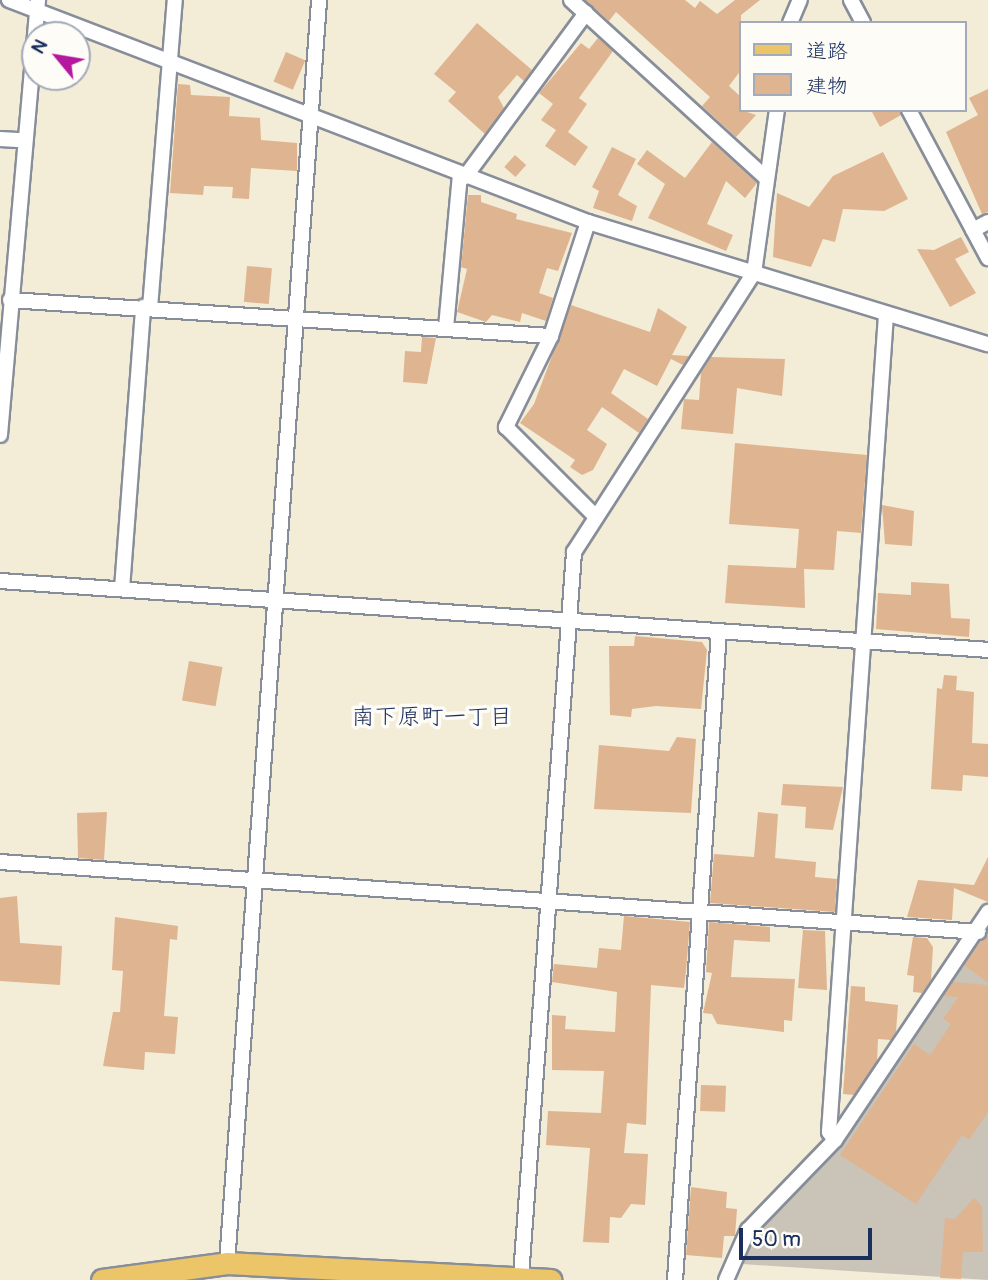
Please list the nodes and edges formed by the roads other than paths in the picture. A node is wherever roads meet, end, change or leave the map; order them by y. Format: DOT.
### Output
graph roads {
  1 [pos="9,0"];
  2 [pos="175,0"];
  3 [pos="319,0"];
  4 [pos="571,0"];
  5 [pos="800,0"];
  6 [pos="851,0"];
  7 [pos="36,5"];
  8 [pos="586,13"];
  9 [pos="791,21"];
  10 [pos="862,21"];
  11 [pos="168,60"];
  12 [pos="777,112"];
  13 [pos="910,112"];
  14 [pos="310,118"];
  15 [pos="0,139"];
  16 [pos="22,140"];
  17 [pos="462,176"];
  18 [pos="767,179"];
  19 [pos="588,222"];
  20 [pos="988,222"];
  21 [pos="973,230"];
  22 [pos="988,258"];
  23 [pos="754,273"];
  24 [pos="10,300"];
  25 [pos="147,308"];
  26 [pos="886,314"];
  27 [pos="297,318"];
  28 [pos="446,328"];
  29 [pos="551,336"];
  30 [pos="988,344"];
  31 [pos="0,435"];
  32 [pos="596,516"];
  33 [pos="0,581"];
  34 [pos="122,589"];
  35 [pos="277,601"];
  36 [pos="569,620"];
  37 [pos="719,631"];
  38 [pos="868,640"];
  39 [pos="988,650"];
  40 [pos="0,862"];
  41 [pos="257,884"];
  42 [pos="550,903"];
  43 [pos="699,912"];
  44 [pos="988,912"];
  45 [pos="845,923"];
  46 [pos="978,932"];
  47 [pos="835,1140"];
  48 [pos="234,1269"];
  49 [pos="521,1276"];
  50 [pos="102,1280"];
  51 [pos="551,1280"];
  52 [pos="675,1280"];
  53 [pos="726,1280"];
  1 -- 7 [label="street"];
  2 -- 11 [label="street"];
  3 -- 14 [label="street"];
  4 -- 8 [label="street"];
  5 -- 9 [label="street"];
  6 -- 10 [label="street"];
  7 -- 11 [label="street"];
  7 -- 16 [label="street"];
  8 -- 17 [label="street"];
  8 -- 18 [label="street"];
  11 -- 14 [label="street"];
  11 -- 25 [label="street"];
  12 -- 18 [label="street"];
  13 -- 21 [label="street"];
  14 -- 17 [label="street"];
  14 -- 27 [label="street"];
  15 -- 16 [label="street"];
  16 -- 24 [label="street"];
  17 -- 19 [label="street"];
  17 -- 28 [label="street"];
  18 -- 23 [label="street"];
  19 -- 23 [label="street"];
  19 -- 29 [label="street"];
  20 -- 21 [label="street"];
  21 -- 22 [label="street"];
  23 -- 26 [label="street"];
  23 -- 32 [label="street"];
  24 -- 25 [label="street"];
  24 -- 31 [label="street"];
  25 -- 27 [label="street"];
  25 -- 34 [label="street"];
  26 -- 30 [label="street"];
  26 -- 38 [label="street"];
  27 -- 28 [label="street"];
  27 -- 35 [label="street"];
  28 -- 29 [label="street"];
  29 -- 32 [label="street"];
  32 -- 36 [label="street"];
  33 -- 34 [label="street"];
  34 -- 35 [label="street"];
  35 -- 36 [label="street"];
  35 -- 41 [label="street"];
  36 -- 37 [label="street"];
  36 -- 42 [label="street"];
  37 -- 38 [label="street"];
  37 -- 43 [label="street"];
  38 -- 39 [label="street"];
  38 -- 45 [label="street"];
  40 -- 41 [label="street"];
  41 -- 42 [label="street"];
  41 -- 48 [label="street"];
  42 -- 43 [label="street"];
  42 -- 49 [label="street"];
  43 -- 45 [label="street"];
  43 -- 52 [label="street"];
  44 -- 46 [label="street"];
  45 -- 46 [label="street"];
  45 -- 47 [label="street"];
  46 -- 47 [label="street"];
  47 -- 53 [label="street"];
  48 -- 49 [label="main road"];
  48 -- 50 [label="main road"];
  49 -- 51 [label="main road"];
}
